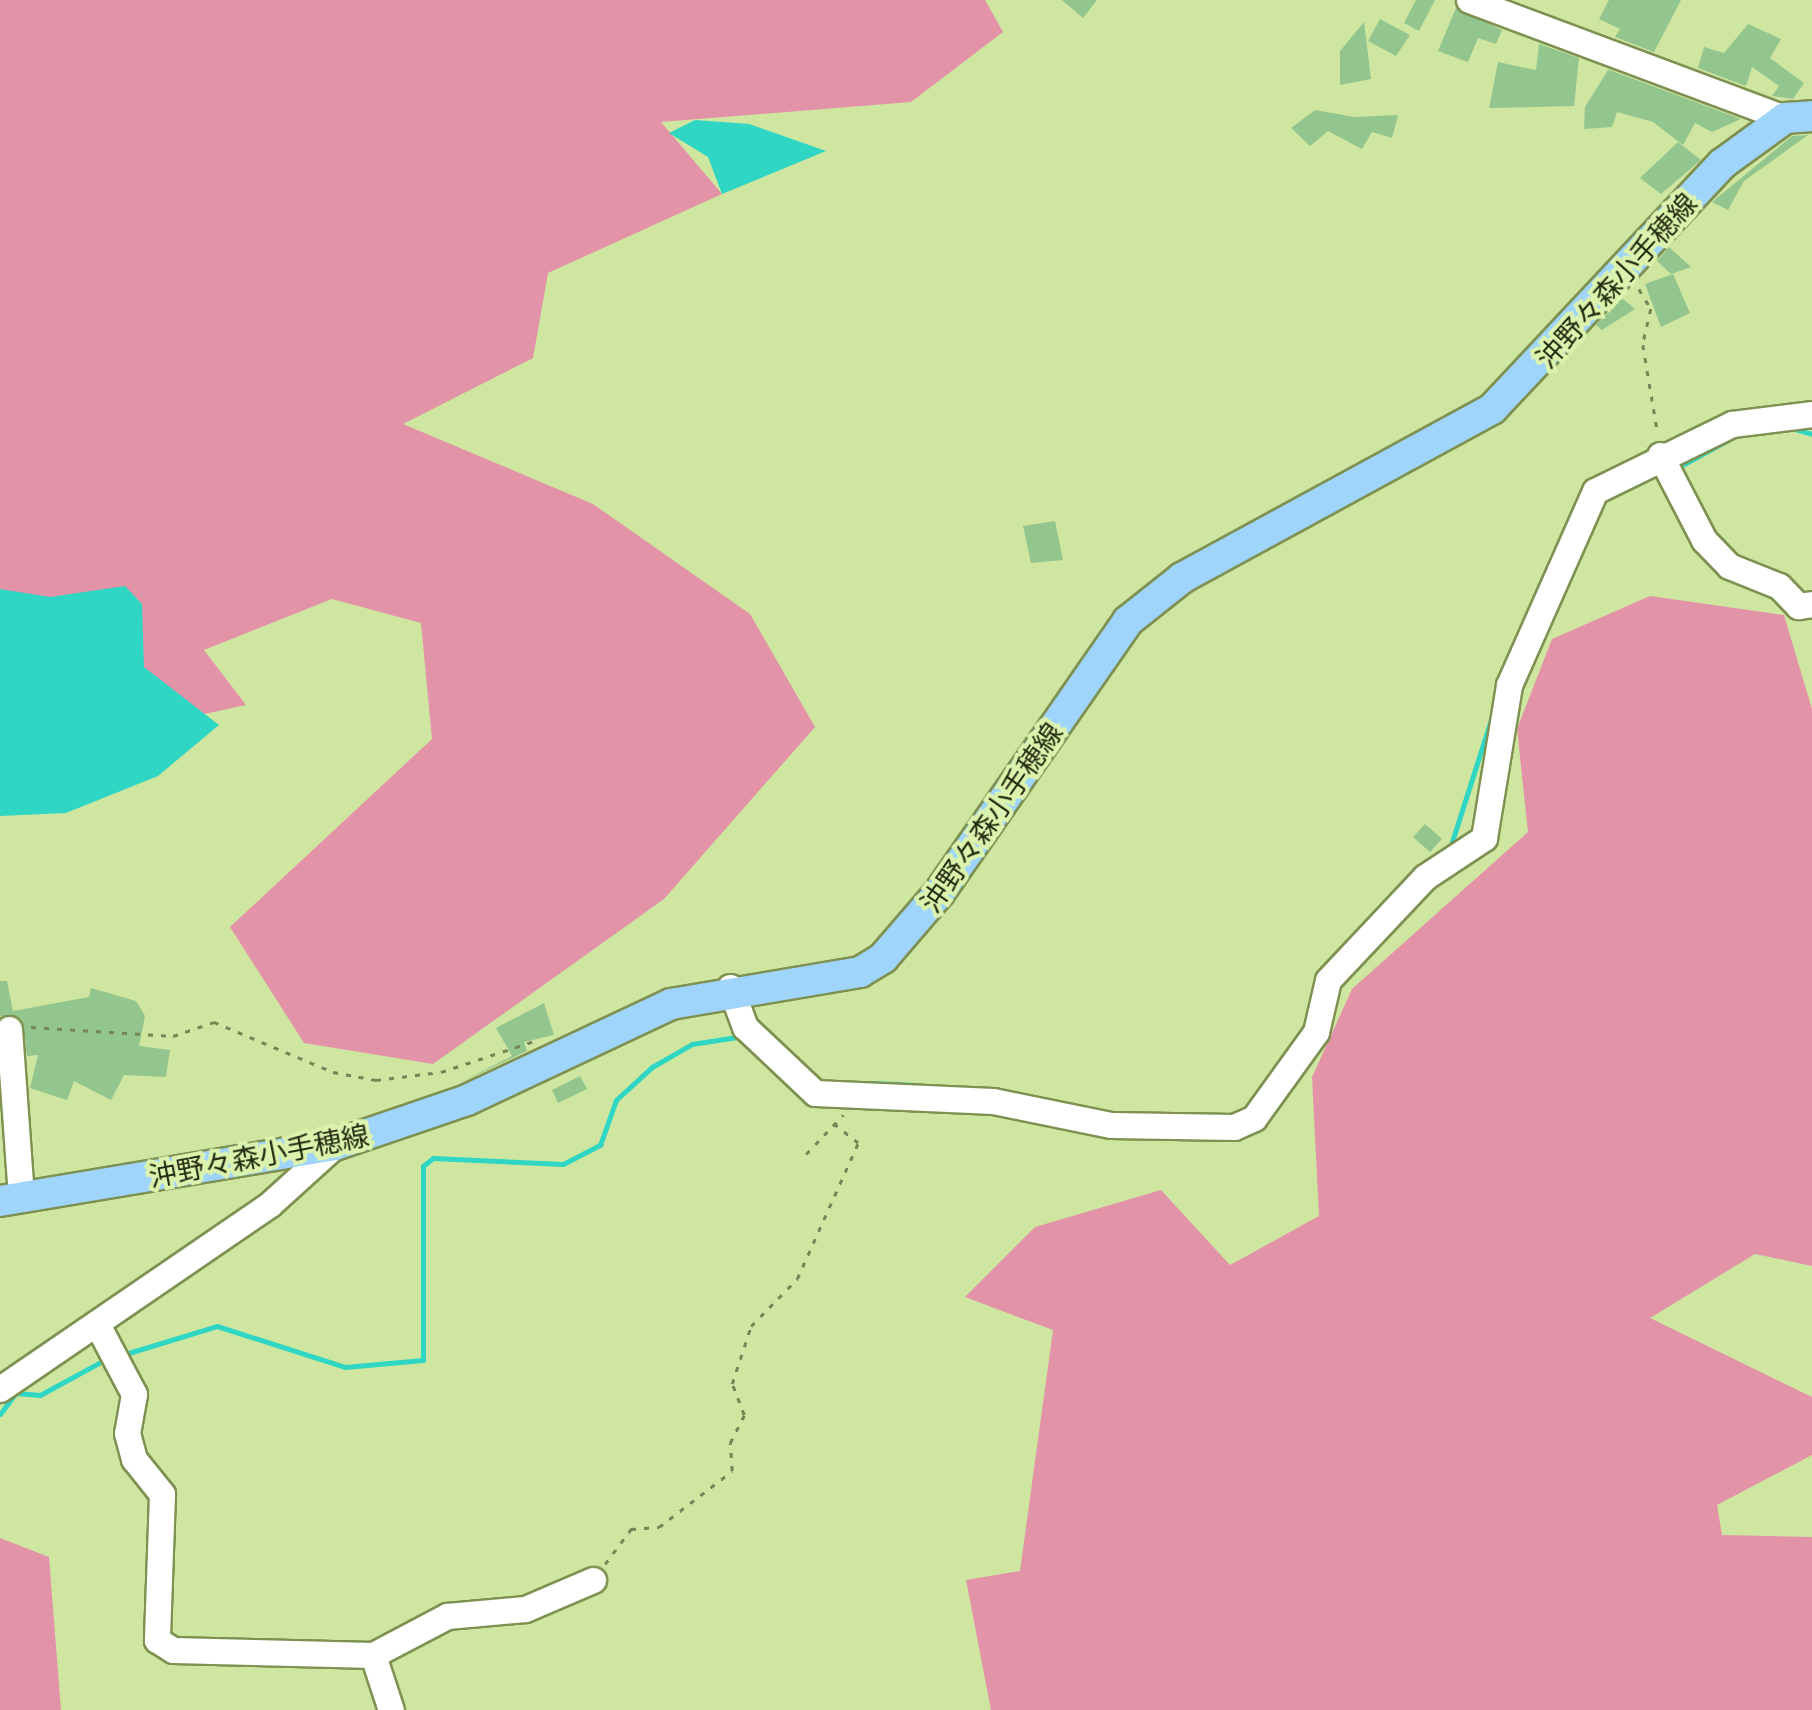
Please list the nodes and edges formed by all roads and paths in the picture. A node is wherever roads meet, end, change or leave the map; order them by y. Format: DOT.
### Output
graph roads {
  1 [pos="1469,0"];
  2 [pos="1798,117"];
  3 [pos="1624,267"];
  4 [pos="1812,414"];
  5 [pos="1660,455"];
  6 [pos="1812,604"];
  7 [pos="730,987"];
  8 [pos="9,1029"];
  9 [pos="585,1047"];
  10 [pos="853,1096"];
  11 [pos="834,1124"];
  12 [pos="336,1146"];
  13 [pos="806,1154"];
  14 [pos="10,1199"];
  15 [pos="98,1326"];
  16 [pos="0,1388"];
  17 [pos="593,1580"];
  18 [pos="372,1655"];
  19 [pos="391,1710"];
  1 -- 2 [label="street"];
  2 -- 3 [label="main road, 沖野々森小手穂線"];
  3 -- 5 [label="path"];
  3 -- 7 [label="main road, 沖野々森小手穂線"];
  4 -- 5 [label="street"];
  5 -- 6 [label="street"];
  5 -- 10 [label="street"];
  7 -- 9 [label="main road, 沖野々森小手穂線"];
  7 -- 10 [label="street"];
  8 -- 9 [label="path"];
  8 -- 14 [label="street"];
  9 -- 12 [label="main road, 沖野々森小手穂線"];
  10 -- 11 [label="path"];
  11 -- 13 [label="path"];
  11 -- 17 [label="path"];
  12 -- 14 [label="main road, 沖野々森小手穂線"];
  12 -- 15 [label="street"];
  15 -- 16 [label="street"];
  15 -- 18 [label="street"];
  17 -- 18 [label="street"];
  18 -- 19 [label="street"];
}
